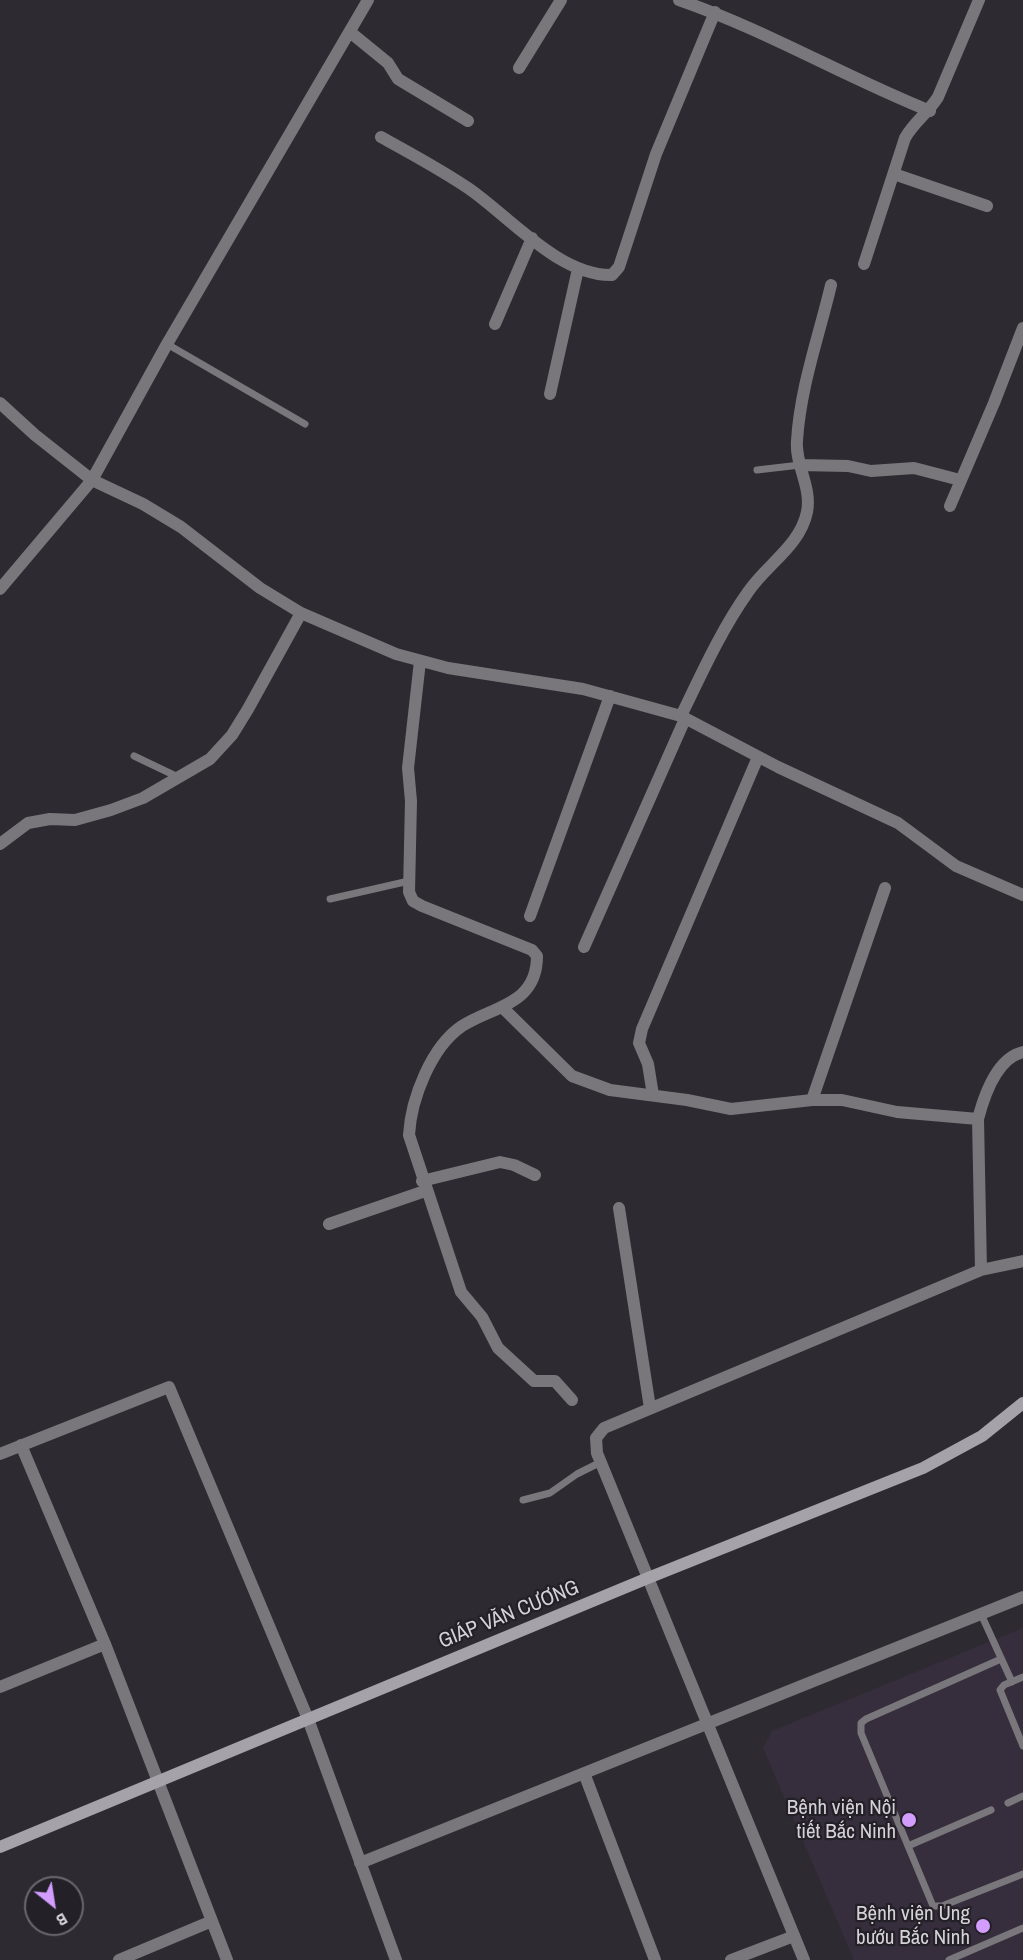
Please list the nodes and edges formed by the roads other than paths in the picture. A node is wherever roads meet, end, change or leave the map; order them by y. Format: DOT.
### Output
graph roads {
  1 [pos="368,0"];
  2 [pos="561,0"];
  3 [pos="679,0"];
  4 [pos="979,0"];
  5 [pos="715,12"];
  6 [pos="350,32"];
  7 [pos="519,68"];
  8 [pos="930,111"];
  9 [pos="468,121"];
  10 [pos="381,137"];
  11 [pos="894,174"];
  12 [pos="987,206"];
  13 [pos="532,238"];
  14 [pos="864,264"];
  15 [pos="578,269"];
  16 [pos="831,285"];
  17 [pos="495,324"];
  18 [pos="1023,328"];
  19 [pos="167,344"];
  20 [pos="550,394"];
  21 [pos="0,403"];
  22 [pos="305,424"];
  23 [pos="800,465"];
  24 [pos="758,470"];
  25 [pos="92,480"];
  26 [pos="960,480"];
  27 [pos="950,506"];
  28 [pos="0,589"];
  29 [pos="301,613"];
  30 [pos="420,661"];
  31 [pos="610,696"];
  32 [pos="683,718"];
  33 [pos="135,756"];
  34 [pos="759,757"];
  35 [pos="181,778"];
  36 [pos="0,844"];
  37 [pos="409,881"];
  38 [pos="885,888"];
  39 [pos="1023,895"];
  40 [pos="330,899"];
  41 [pos="530,916"];
  42 [pos="585,947"];
  43 [pos="503,1008"];
  44 [pos="1023,1052"];
  45 [pos="653,1095"];
  46 [pos="812,1100"];
  47 [pos="978,1119"];
  48 [pos="535,1175"];
  49 [pos="423,1186"];
  50 [pos="619,1208"];
  51 [pos="330,1224"];
  52 [pos="1023,1261"];
  53 [pos="981,1270"];
  54 [pos="572,1400"];
  55 [pos="1023,1403"];
  56 [pos="650,1408"];
  57 [pos="21,1445"];
  58 [pos="0,1454"];
  59 [pos="601,1462"];
  60 [pos="523,1500"];
  61 [pos="648,1578"];
  62 [pos="1023,1597"];
  63 [pos="981,1614"];
  64 [pos="105,1644"];
  65 [pos="1001,1659"];
  66 [pos="1023,1677"];
  67 [pos="1012,1682"];
  68 [pos="0,1687"];
  69 [pos="308,1719"];
  70 [pos="708,1725"];
  71 [pos="1023,1746"];
  72 [pos="584,1773"];
  73 [pos="159,1781"];
  74 [pos="1023,1796"];
  75 [pos="1008,1803"];
  76 [pos="991,1810"];
  77 [pos="908,1846"];
  78 [pos="0,1847"];
  79 [pos="360,1863"];
  80 [pos="1023,1874"];
  81 [pos="212,1921"];
  82 [pos="1023,1928"];
  83 [pos="794,1936"];
  84 [pos="119,1960"];
  85 [pos="227,1960"];
  86 [pos="396,1960"];
  87 [pos="655,1960"];
  88 [pos="731,1960"];
  89 [pos="804,1960"];
  90 [pos="949,1960"];
  1 -- 6 [label="street"];
  2 -- 7 [label="street"];
  3 -- 5 [label="street"];
  4 -- 8 [label="street"];
  5 -- 8 [label="street"];
  5 -- 15 [label="street"];
  6 -- 9 [label="street"];
  6 -- 19 [label="street"];
  8 -- 11 [label="street"];
  10 -- 13 [label="street"];
  11 -- 12 [label="street"];
  11 -- 14 [label="street"];
  13 -- 15 [label="street"];
  13 -- 17 [label="street"];
  15 -- 20 [label="street"];
  16 -- 23 [label="street"];
  18 -- 26 [label="street"];
  19 -- 22 [label="lane"];
  19 -- 25 [label="street"];
  21 -- 25 [label="street"];
  23 -- 24 [label="lane"];
  23 -- 26 [label="street"];
  23 -- 32 [label="street"];
  25 -- 28 [label="street"];
  25 -- 29 [label="street"];
  26 -- 27 [label="street"];
  29 -- 30 [label="street"];
  29 -- 35 [label="street"];
  30 -- 31 [label="street"];
  30 -- 37 [label="street"];
  31 -- 32 [label="street"];
  31 -- 41 [label="street"];
  32 -- 34 [label="street"];
  32 -- 42 [label="street"];
  33 -- 35 [label="lane"];
  34 -- 39 [label="street"];
  34 -- 45 [label="street"];
  35 -- 36 [label="street"];
  37 -- 40 [label="lane"];
  37 -- 43 [label="street"];
  38 -- 46 [label="street"];
  43 -- 45 [label="street"];
  43 -- 49 [label="street"];
  44 -- 47 [label="street"];
  45 -- 46 [label="street"];
  46 -- 47 [label="street"];
  47 -- 53 [label="street"];
  48 -- 49 [label="street"];
  49 -- 51 [label="street"];
  49 -- 54 [label="street"];
  50 -- 56 [label="street"];
  52 -- 53 [label="street"];
  53 -- 56 [label="street"];
  55 -- 61 [label="street, GIÁP VĂN CƯƠNG"];
  56 -- 59 [label="street"];
  57 -- 58 [label="street"];
  57 -- 64 [label="street"];
  57 -- 69 [label="street"];
  59 -- 60 [label="lane"];
  59 -- 61 [label="street"];
  61 -- 69 [label="street, GIÁP VĂN CƯƠNG"];
  61 -- 70 [label="street"];
  62 -- 63 [label="street"];
  63 -- 65 [label="lane"];
  63 -- 70 [label="street"];
  64 -- 68 [label="street"];
  64 -- 73 [label="street"];
  65 -- 67 [label="lane"];
  65 -- 77 [label="lane"];
  66 -- 67 [label="lane"];
  67 -- 71 [label="lane"];
  69 -- 73 [label="street, GIÁP VĂN CƯƠNG"];
  69 -- 79 [label="street"];
  70 -- 72 [label="street"];
  70 -- 83 [label="street"];
  72 -- 79 [label="street"];
  72 -- 87 [label="street"];
  73 -- 78 [label="street, GIÁP VĂN CƯƠNG"];
  73 -- 81 [label="street"];
  74 -- 75 [label="lane"];
  76 -- 77 [label="lane"];
  77 -- 80 [label="lane"];
  79 -- 86 [label="street"];
  81 -- 84 [label="street"];
  81 -- 85 [label="street"];
  82 -- 90 [label="lane"];
  83 -- 88 [label="street"];
  83 -- 89 [label="street"];
}
